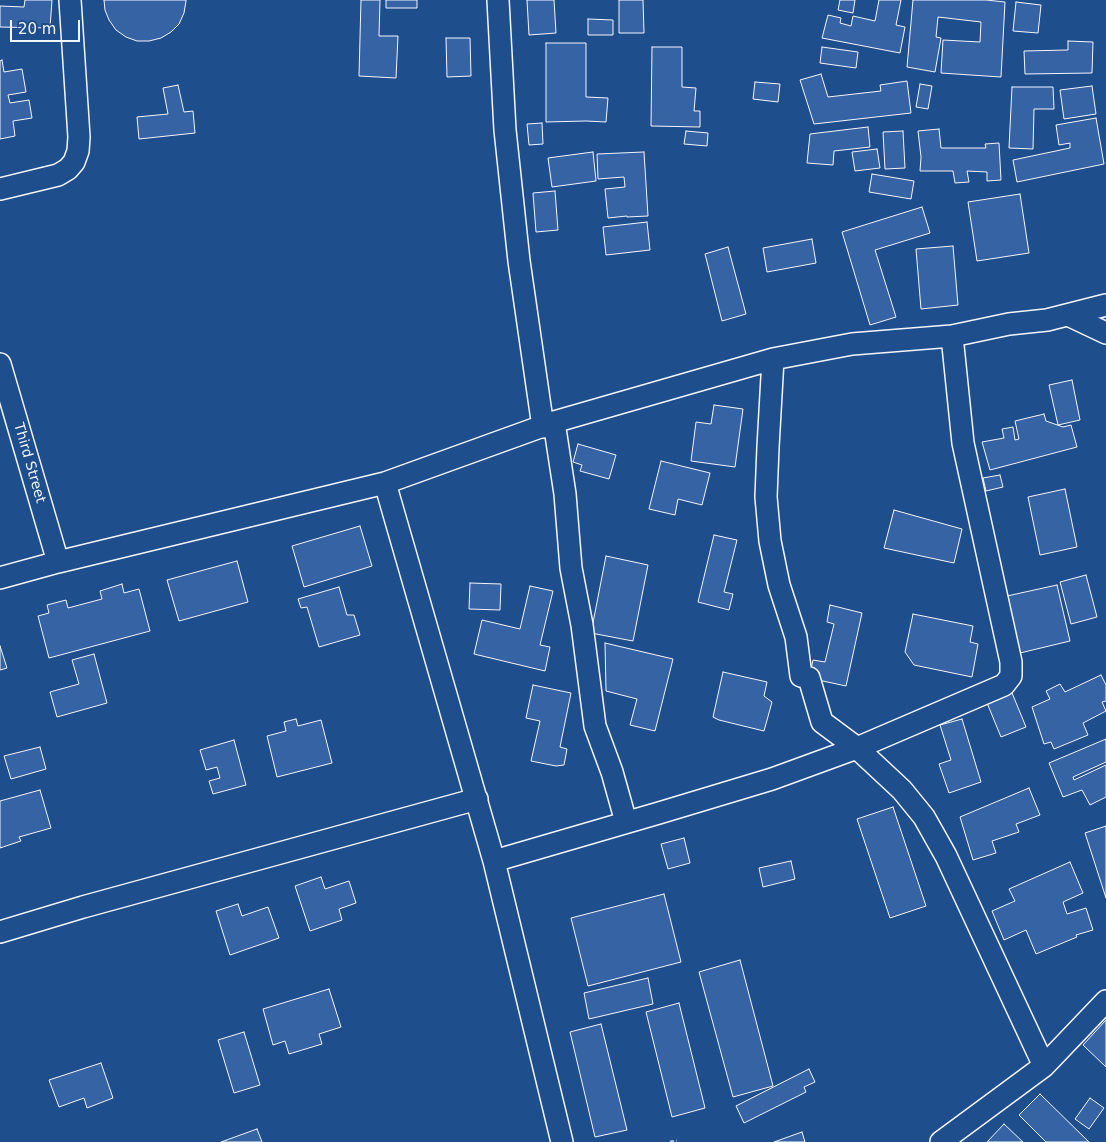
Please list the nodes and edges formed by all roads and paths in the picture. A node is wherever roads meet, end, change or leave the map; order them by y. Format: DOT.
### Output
graph roads {
  1 [pos="70,0"];
  2 [pos="498,0"];
  3 [pos="0,189"];
  4 [pos="1106,305"];
  5 [pos="1068,315"];
  6 [pos="1106,333"];
  7 [pos="952,336"];
  8 [pos="773,359"];
  9 [pos="0,364"];
  10 [pos="549,425"];
  11 [pos="385,483"];
  12 [pos="58,562"];
  13 [pos="0,578"];
  14 [pos="856,748"];
  15 [pos="477,800"];
  16 [pos="626,822"];
  17 [pos="494,861"];
  18 [pos="0,932"];
  19 [pos="1106,1002"];
  20 [pos="1044,1066"];
  21 [pos="677,1141"];
  22 [pos="562,1142"];
  23 [pos="670,1142"];
  24 [pos="942,1142"];
  1 -- 3 [label="street"];
  2 -- 10 [label="street"];
  4 -- 5 [label="street"];
  5 -- 6 [label="street"];
  5 -- 7 [label="street"];
  7 -- 8 [label="street"];
  7 -- 14 [label="street"];
  8 -- 10 [label="street"];
  8 -- 14 [label="street"];
  9 -- 12 [label="street, Third Street"];
  10 -- 11 [label="street"];
  10 -- 16 [label="street"];
  11 -- 12 [label="street"];
  11 -- 15 [label="street"];
  12 -- 13 [label="street"];
  14 -- 16 [label="street"];
  14 -- 20 [label="street"];
  15 -- 17 [label="street"];
  15 -- 18 [label="street"];
  16 -- 17 [label="street"];
  17 -- 22 [label="street"];
  19 -- 20 [label="street"];
  20 -- 24 [label="street"];
  21 -- 23 [label="path"];
}
